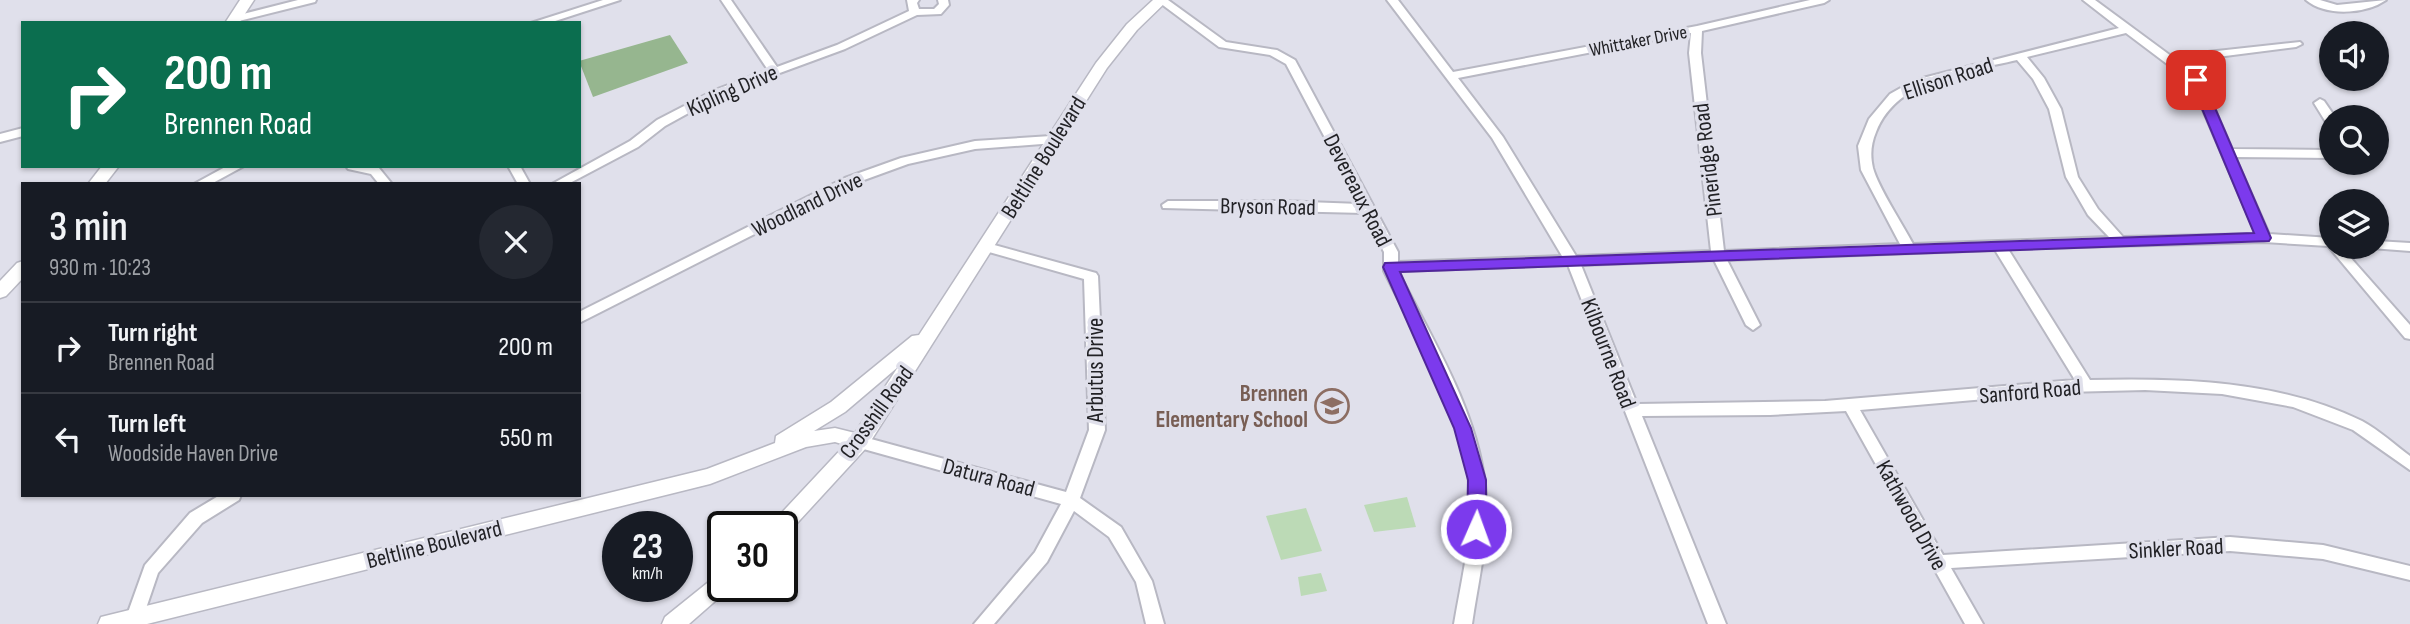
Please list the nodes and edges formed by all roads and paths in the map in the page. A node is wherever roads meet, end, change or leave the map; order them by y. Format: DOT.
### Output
graph roads {
  1 [pos="247,0"];
  2 [pos="311,0"];
  3 [pos="615,0"];
  4 [pos="726,0"];
  5 [pos="943,0"];
  6 [pos="1161,0"];
  7 [pos="1392,0"];
  8 [pos="1824,0"];
  9 [pos="2088,0"];
  10 [pos="2311,0"];
  11 [pos="2381,0"];
  12 [pos="914,6"];
  13 [pos="233,21"];
  14 [pos="543,21"];
  15 [pos="1697,29"];
  16 [pos="2129,29"];
  17 [pos="2296,44"];
  18 [pos="2020,56"];
  19 [pos="2172,59"];
  20 [pos="774,71"];
  21 [pos="1452,76"];
  22 [pos="21,133"];
  23 [pos="0,138"];
  24 [pos="1051,141"];
  25 [pos="2229,153"];
  26 [pos="2319,154"];
  27 [pos="109,168"];
  28 [pos="234,168"];
  29 [pos="361,168"];
  30 [pos="98,182"];
  31 [pos="204,182"];
  32 [pos="384,182"];
  33 [pos="562,182"];
  34 [pos="1168,205"];
  35 [pos="1369,209"];
  36 [pos="2264,238"];
  37 [pos="2120,241"];
  38 [pos="2319,243"];
  39 [pos="1997,244"];
  40 [pos="2389,246"];
  41 [pos="987,247"];
  42 [pos="2410,247"];
  43 [pos="1909,248"];
  44 [pos="1718,255"];
  45 [pos="2344,259"];
  46 [pos="1572,261"];
  47 [pos="1390,267"];
  48 [pos="21,269"];
  49 [pos="0,292"];
  50 [pos="581,317"];
  51 [pos="937,324"];
  52 [pos="1753,325"];
  53 [pos="2410,334"];
  54 [pos="2087,386"];
  55 [pos="1850,405"];
  56 [pos="1631,410"];
  57 [pos="860,442"];
  58 [pos="757,458"];
  59 [pos="2410,464"];
  60 [pos="230,497"];
  61 [pos="1071,500"];
  62 [pos="796,511"];
  63 [pos="1939,562"];
  64 [pos="2410,573"];
  65 [pos="707,595"];
  66 [pos="135,618"];
  67 [pos="109,624"];
  68 [pos="673,624"];
  69 [pos="983,624"];
  70 [pos="1155,624"];
  71 [pos="1463,624"];
  72 [pos="1717,624"];
  73 [pos="1975,624"];
  1 -- 13 [label="main road"];
  2 -- 13 [label="street"];
  3 -- 14 [label="street"];
  4 -- 20 [label="street"];
  5 -- 12 [label="street, Kipling Drive"];
  6 -- 24 [label="main road, Beltline Boulevard"];
  6 -- 35 [label="street, Devereaux Road"];
  7 -- 21 [label="street, Kilbourne Road"];
  8 -- 15 [label="street, Whittaker Drive"];
  9 -- 16 [label="street"];
  10 -- 11 [label="street"];
  12 -- 20 [label="street, Kipling Drive"];
  15 -- 21 [label="street, Whittaker Drive"];
  15 -- 44 [label="street, Pineridge Road"];
  16 -- 18 [label="street, Ellison Road"];
  16 -- 19 [label="street"];
  17 -- 19 [label="street"];
  18 -- 37 [label="street"];
  18 -- 43 [label="street, Ellison Road"];
  19 -- 25 [label="street"];
  20 -- 33 [label="street, Kipling Drive"];
  21 -- 46 [label="street, Kilbourne Road"];
  22 -- 23 [label="street"];
  24 -- 41 [label="main road, Beltline Boulevard"];
  24 -- 50 [label="street, Woodland Drive"];
  25 -- 26 [label="street"];
  25 -- 36 [label="street"];
  27 -- 30 [label="main road"];
  28 -- 31 [label="street"];
  29 -- 32 [label="street"];
  34 -- 35 [label="street, Bryson Road"];
  35 -- 47 [label="street, Devereaux Road"];
  36 -- 37 [label="street"];
  36 -- 38 [label="street"];
  37 -- 39 [label="street"];
  39 -- 43 [label="street"];
  39 -- 54 [label="street"];
  40 -- 42 [label="street"];
  41 -- 51 [label="main road, Beltline Boulevard"];
  41 -- 61 [label="street, Arbutus Drive"];
  43 -- 44 [label="street"];
  44 -- 46 [label="street"];
  44 -- 52 [label="street, Pineridge Road"];
  45 -- 53 [label="street"];
  46 -- 47 [label="street"];
  46 -- 56 [label="street, Kilbourne Road"];
  47 -- 71 [label="street, Devereaux Road"];
  48 -- 49 [label="main road"];
  51 -- 57 [label="main road, Crosshill Road"];
  51 -- 58 [label="main road"];
  54 -- 55 [label="street, Sanford Road"];
  54 -- 59 [label="street, Sanford Road"];
  55 -- 56 [label="street, Sanford Road"];
  55 -- 63 [label="street, Kathwood Drive"];
  56 -- 72 [label="street, Kilbourne Road"];
  57 -- 58 [label="main road, Datura Road"];
  57 -- 61 [label="street, Datura Road"];
  57 -- 62 [label="main road, Crosshill Road"];
  58 -- 66 [label="main road, Beltline Boulevard"];
  60 -- 66 [label="street"];
  61 -- 69 [label="street, Arbutus Drive"];
  61 -- 70 [label="street, Datura Road"];
  63 -- 64 [label="street, Sinkler Road"];
  63 -- 73 [label="street, Kathwood Drive"];
  65 -- 68 [label="main road"];
  66 -- 67 [label="main road, Beltline Boulevard"];
}
